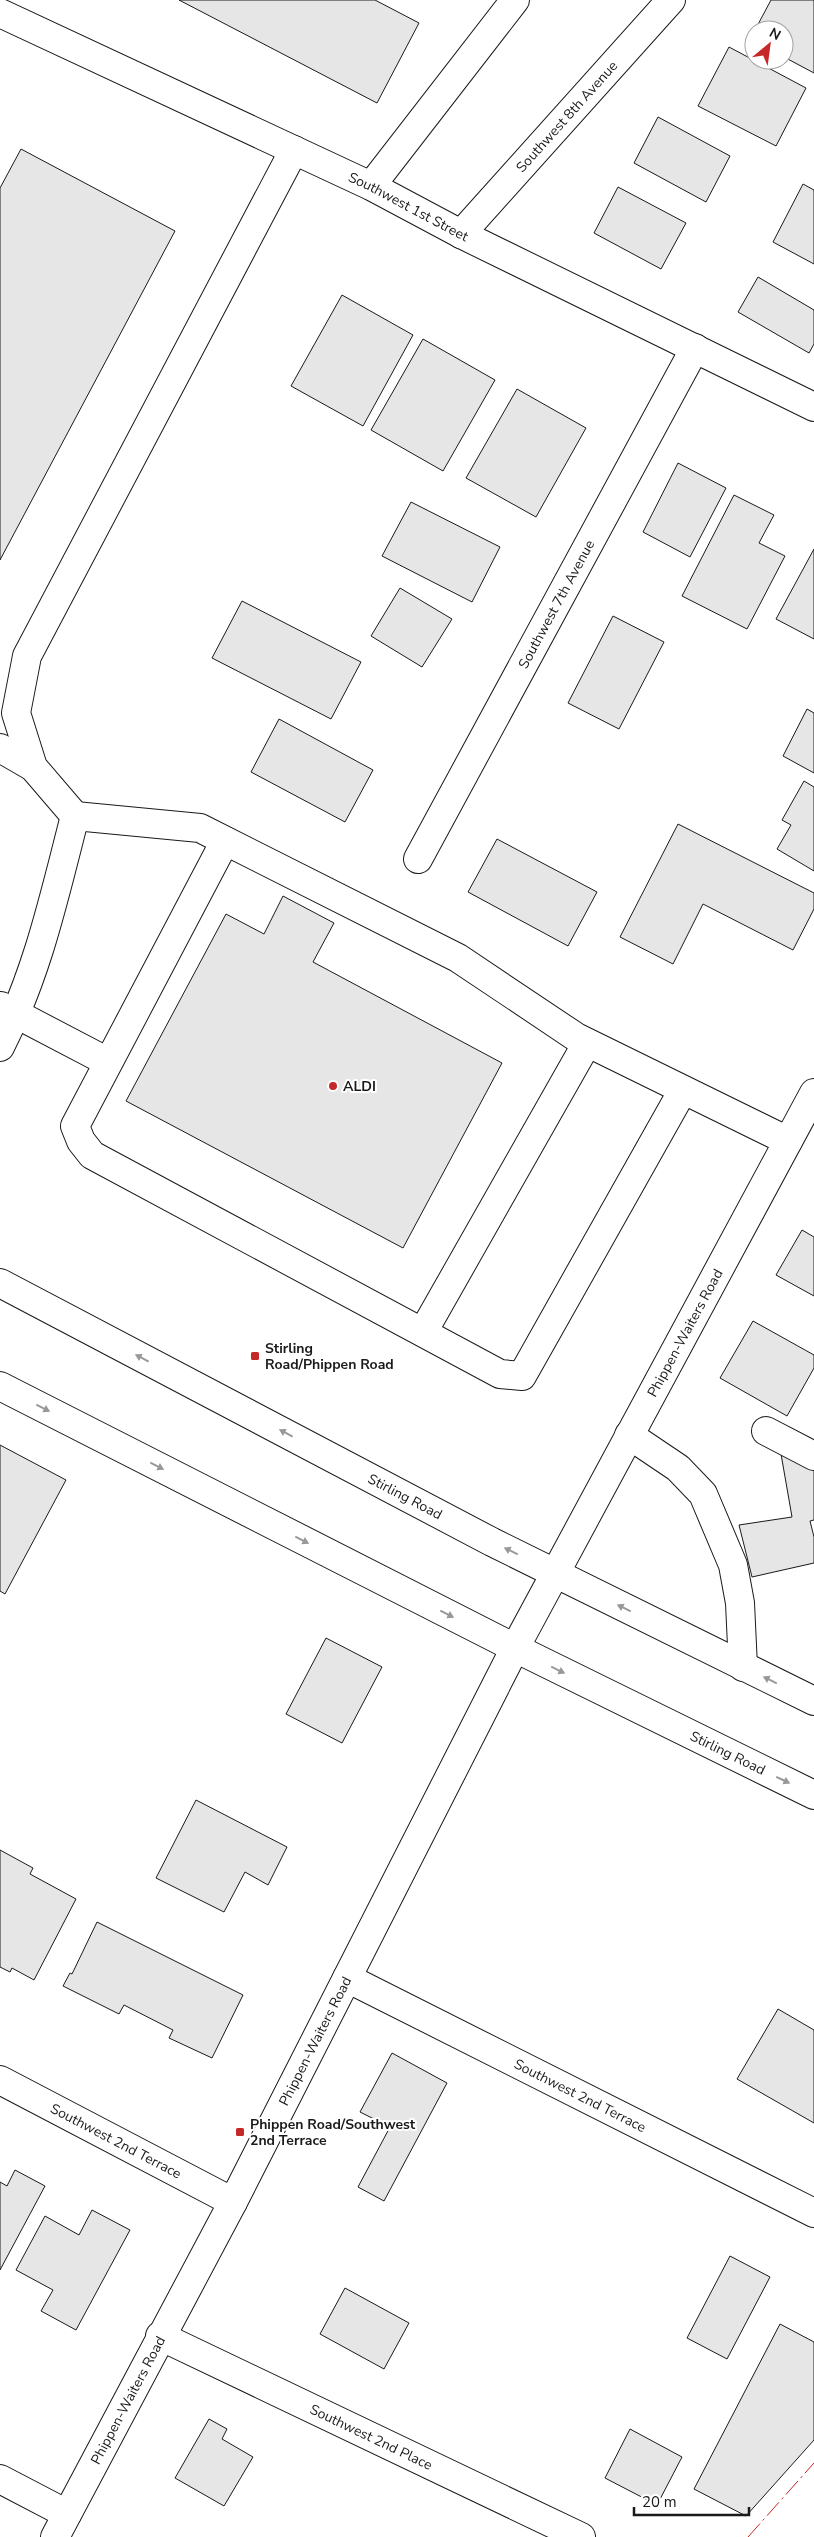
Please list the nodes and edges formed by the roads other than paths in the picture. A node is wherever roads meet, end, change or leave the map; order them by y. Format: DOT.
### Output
graph roads {
  1 [pos="515,0"];
  2 [pos="671,0"];
  3 [pos="5,9"];
  4 [pos="294,150"];
  5 [pos="371,186"];
  6 [pos="461,234"];
  7 [pos="695,348"];
  8 [pos="814,407"];
  9 [pos="0,748"];
  10 [pos="33,767"];
  11 [pos="75,816"];
  12 [pos="225,841"];
  13 [pos="418,859"];
  14 [pos="8,1010"];
  15 [pos="587,1043"];
  16 [pos="0,1047"];
  17 [pos="108,1062"];
  18 [pos="683,1090"];
  19 [pos="814,1093"];
  20 [pos="788,1141"];
  21 [pos="0,1283"];
  22 [pos="423,1332"];
  23 [pos="0,1386"];
  24 [pos="766,1430"];
  25 [pos="629,1435"];
  26 [pos="814,1456"];
  27 [pos="554,1573"];
  28 [pos="515,1648"];
  29 [pos="743,1667"];
  30 [pos="814,1701"];
  31 [pos="814,1795"];
  32 [pos="347,1978"];
  33 [pos="0,2080"];
  34 [pos="233,2202"];
  35 [pos="814,2213"];
  36 [pos="160,2336"];
  37 [pos="0,2479"];
  38 [pos="61,2525"];
  39 [pos="581,2537"];
  1 -- 5 [label="street"];
  2 -- 6 [label="street, Southwest 8th Avenue"];
  3 -- 4 [label="street, Southwest 1st Street"];
  4 -- 5 [label="street, Southwest 1st Street"];
  4 -- 10 [label="street"];
  5 -- 6 [label="street, Southwest 1st Street"];
  6 -- 7 [label="street, Southwest 1st Street"];
  7 -- 8 [label="street, Southwest 1st Street"];
  7 -- 13 [label="street, Southwest 7th Avenue"];
  9 -- 10 [label="street"];
  10 -- 11 [label="street"];
  11 -- 12 [label="street"];
  11 -- 14 [label="street"];
  12 -- 15 [label="street"];
  12 -- 17 [label="street"];
  14 -- 16 [label="street"];
  14 -- 17 [label="street"];
  15 -- 18 [label="street"];
  15 -- 22 [label="street"];
  17 -- 22 [label="street"];
  18 -- 20 [label="street"];
  18 -- 22 [label="street"];
  19 -- 20 [label="street, Phippen-Waiters Road"];
  20 -- 25 [label="street, Phippen-Waiters Road"];
  27 -- 21 [label="street, Stirling Road, one-way"];
  23 -- 28 [label="street, Stirling Road, one-way"];
  24 -- 26 [label="street"];
  25 -- 27 [label="street, Phippen-Waiters Road"];
  25 -- 29 [label="street"];
  27 -- 28 [label="street, Phippen-Waiters Road"];
  29 -- 27 [label="street, Stirling Road, one-way"];
  28 -- 31 [label="street, Stirling Road, one-way"];
  28 -- 32 [label="street, Phippen-Waiters Road"];
  30 -- 29 [label="street, Stirling Road, one-way"];
  32 -- 34 [label="street, Phippen-Waiters Road"];
  32 -- 35 [label="street, Southwest 2nd Terrace"];
  33 -- 34 [label="street, Southwest 2nd Terrace"];
  34 -- 36 [label="street, Phippen-Waiters Road"];
  36 -- 38 [label="street, Phippen-Waiters Road"];
  36 -- 39 [label="street, Southwest 2nd Place"];
  37 -- 38 [label="street"];
}
